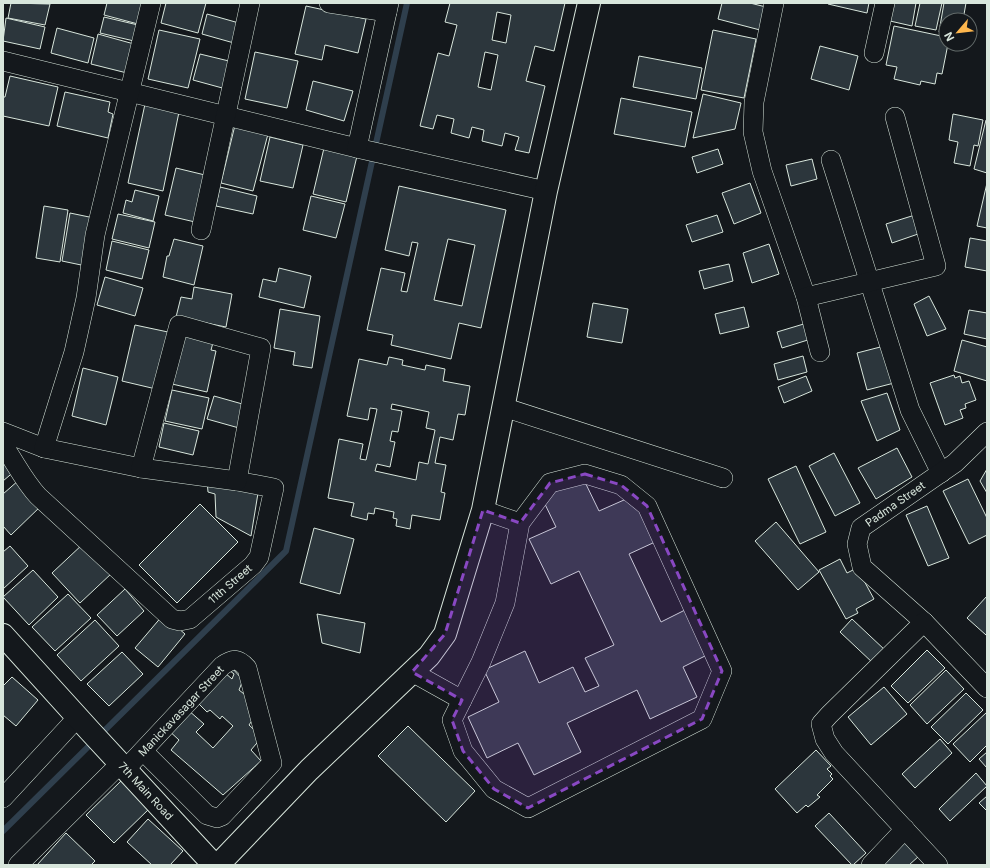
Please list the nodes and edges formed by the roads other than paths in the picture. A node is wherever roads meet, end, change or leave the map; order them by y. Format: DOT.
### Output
graph roads {
  1 [pos="151,3"];
  2 [pos="250,3"];
  3 [pos="329,3"];
  4 [pos="589,3"];
  5 [pos="774,3"];
  6 [pos="885,3"];
  7 [pos="388,8"];
  8 [pos="874,53"];
  9 [pos="3,61"];
  10 [pos="129,93"];
  11 [pos="225,116"];
  12 [pos="895,117"];
  13 [pos="359,149"];
  14 [pos="831,160"];
  15 [pos="546,191"];
  16 [pos="201,230"];
  17 [pos="869,282"];
  18 [pos="806,296"];
  19 [pos="820,352"];
  20 [pos="503,407"];
  21 [pos="3,432"];
  22 [pos="987,432"];
  23 [pos="3,445"];
  24 [pos="44,448"];
  25 [pos="141,468"];
  26 [pos="941,473"];
  27 [pos="723,478"];
  28 [pos="237,481"];
  29 [pos="483,510"];
  30 [pos="520,523"];
  31 [pos="924,622"];
  32 [pos="3,635"];
  33 [pos="412,672"];
  34 [pos="987,688"];
  35 [pos="462,700"];
  36 [pos="84,724"];
  37 [pos="126,760"];
  38 [pos="3,798"];
  39 [pos="905,829"];
  40 [pos="18,865"];
  41 [pos="214,865"];
  42 [pos="218,865"];
  43 [pos="870,865"];
  44 [pos="938,865"];
  1 -- 10 [label="street"];
  2 -- 11 [label="street"];
  3 -- 7 [label="street"];
  4 -- 15 [label="street"];
  5 -- 18 [label="street"];
  6 -- 8 [label="street"];
  7 -- 13 [label="street"];
  9 -- 10 [label="street"];
  10 -- 11 [label="street"];
  10 -- 24 [label="street"];
  11 -- 13 [label="street"];
  11 -- 16 [label="street"];
  12 -- 17 [label="street"];
  13 -- 15 [label="street"];
  14 -- 17 [label="street"];
  15 -- 20 [label="street"];
  17 -- 18 [label="street"];
  17 -- 26 [label="street"];
  18 -- 19 [label="street"];
  20 -- 27 [label="street"];
  20 -- 29 [label="street"];
  21 -- 24 [label="street, 11th Street"];
  22 -- 26 [label="street, Padma Street"];
  23 -- 28 [label="street, 11th Street"];
  24 -- 25 [label="street, 11th Street"];
  25 -- 28 [label="street, 11th Street"];
  25 -- 28 [label="street"];
  26 -- 31 [label="street, Padma Street"];
  29 -- 30 [label="street"];
  29 -- 33 [label="street"];
  30 -- 35 [label="street"];
  30 -- 35 [label="street"];
  31 -- 34 [label="street, Padma Street"];
  31 -- 39 [label="street"];
  32 -- 36 [label="street, 7th Main Road"];
  33 -- 35 [label="street"];
  33 -- 42 [label="street"];
  36 -- 37 [label="street, 7th Main Road"];
  36 -- 38 [label="street"];
  37 -- 37 [label="street, Manickavasagar Street"];
  37 -- 40 [label="street"];
  37 -- 41 [label="street, 7th Main Road"];
  39 -- 43 [label="street"];
  39 -- 44 [label="street"];
}
